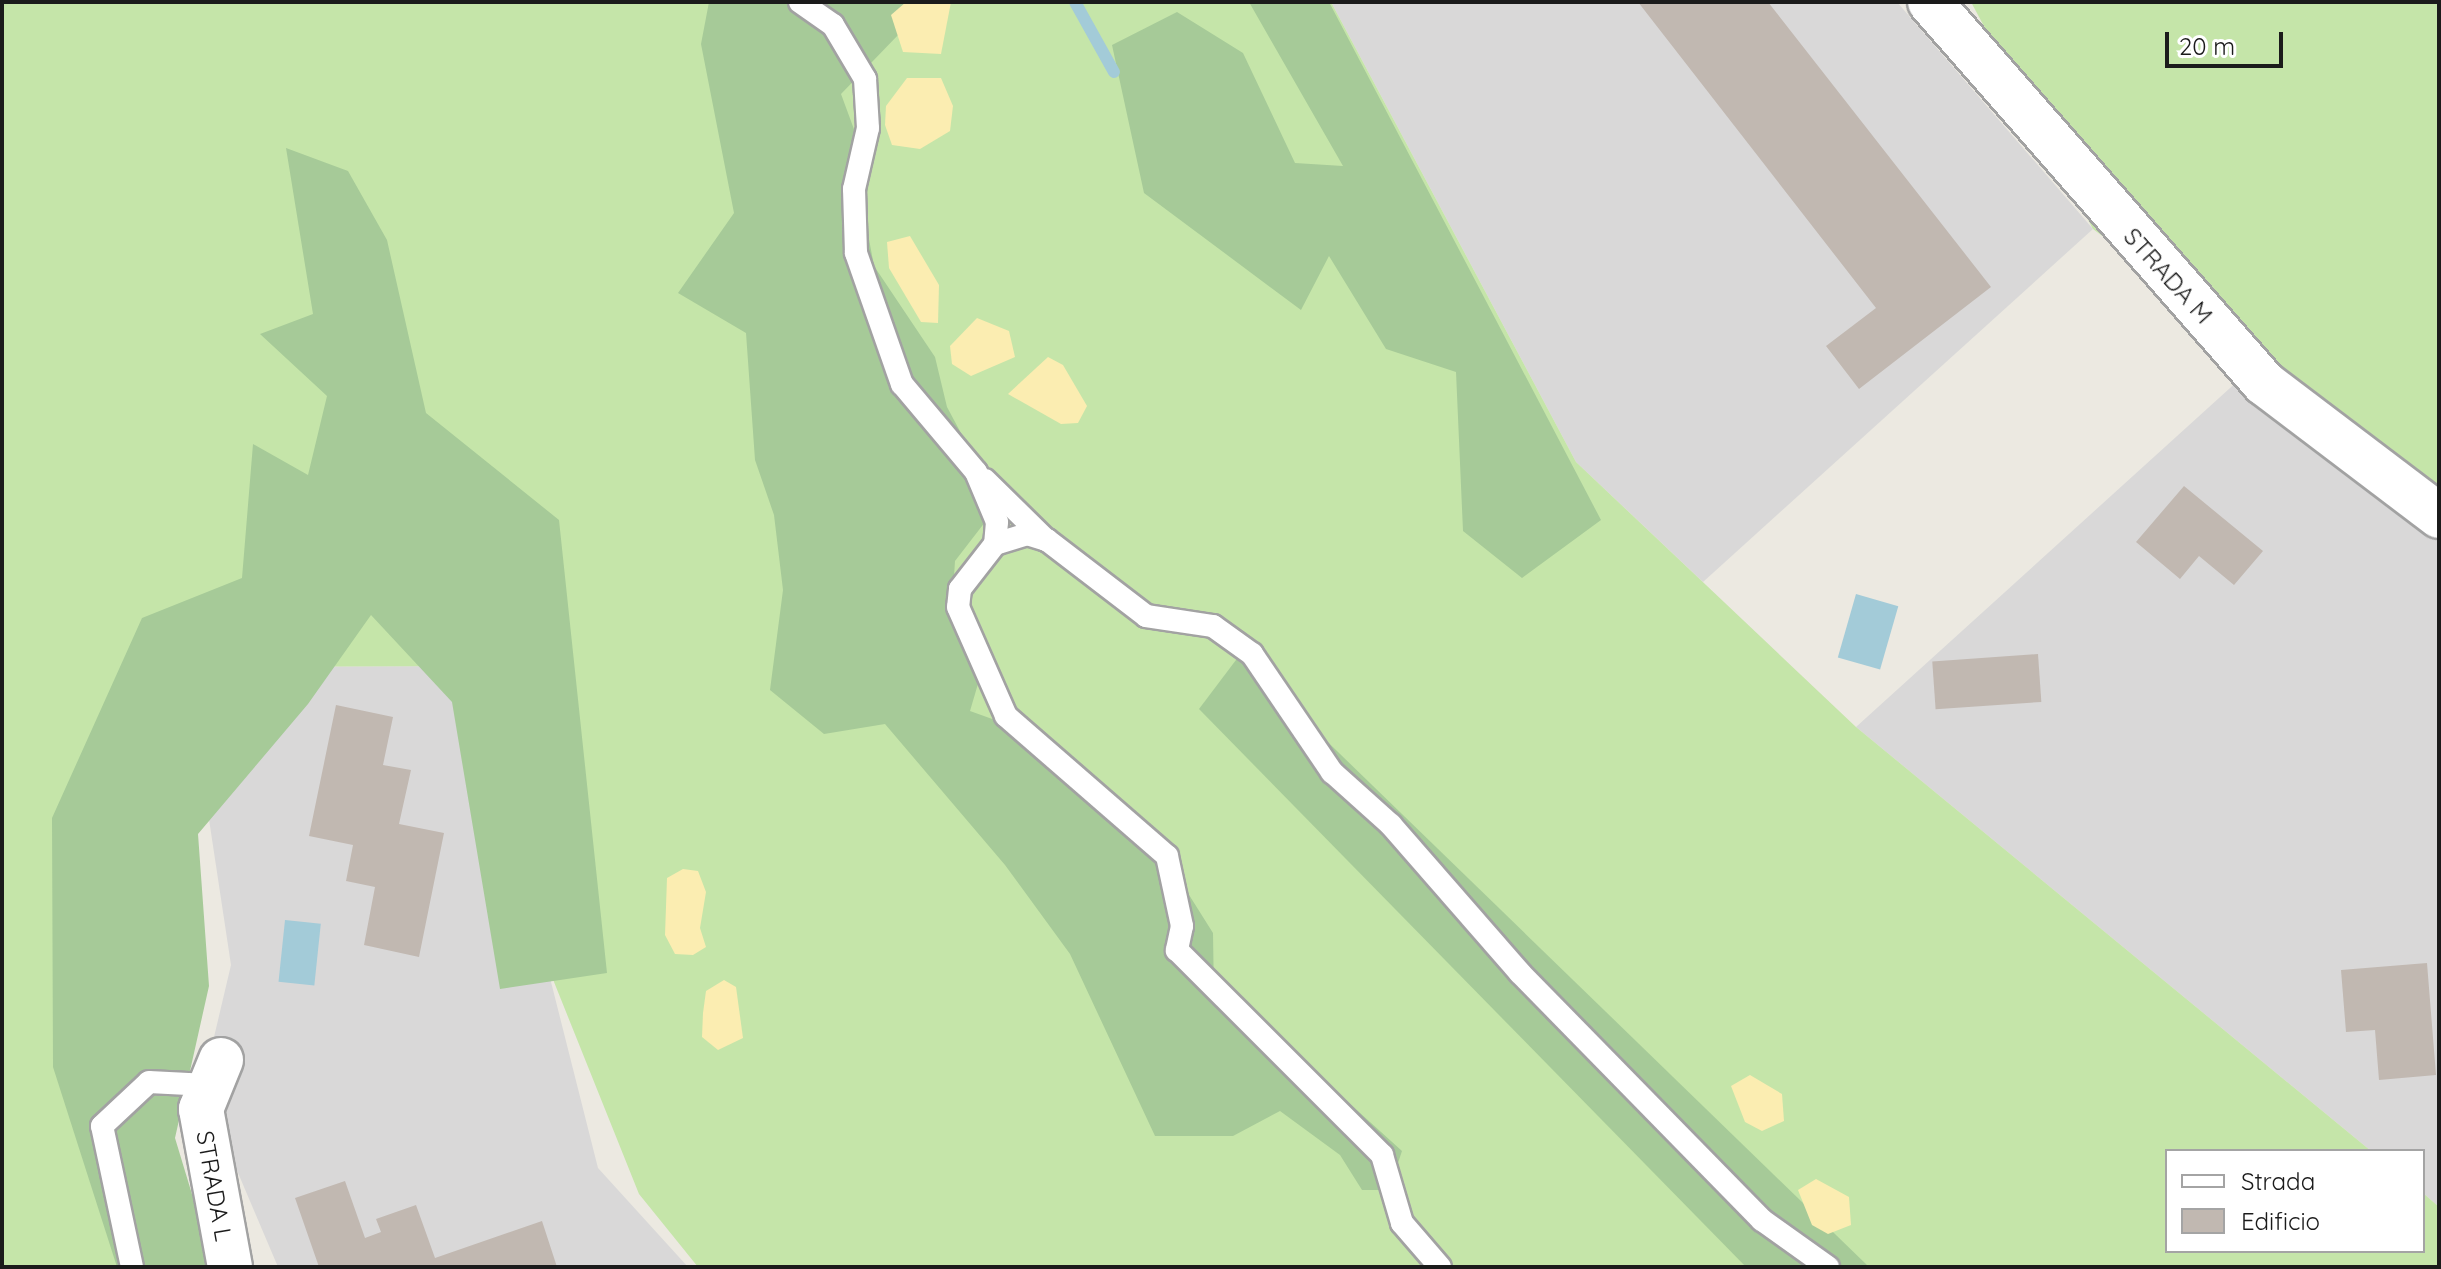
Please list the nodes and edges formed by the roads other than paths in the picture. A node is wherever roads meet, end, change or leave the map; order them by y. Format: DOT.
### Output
graph roads {
  1 [pos="800,2"];
  2 [pos="1930,2"];
  3 [pos="976,472"];
  4 [pos="2439,516"];
  5 [pos="1047,540"];
  6 [pos="995,544"];
  7 [pos="214,1073"];
  8 [pos="132,1267"];
  9 [pos="230,1267"];
  10 [pos="1440,1267"];
  11 [pos="1828,1267"];
  1 -- 3 [label="lane"];
  2 -- 4 [label="street, STRADA M"];
  3 -- 5 [label="lane"];
  3 -- 6 [label="lane"];
  5 -- 6 [label="lane"];
  5 -- 11 [label="lane"];
  6 -- 10 [label="lane"];
  7 -- 8 [label="lane"];
  7 -- 9 [label="street, STRADA L"];
}
